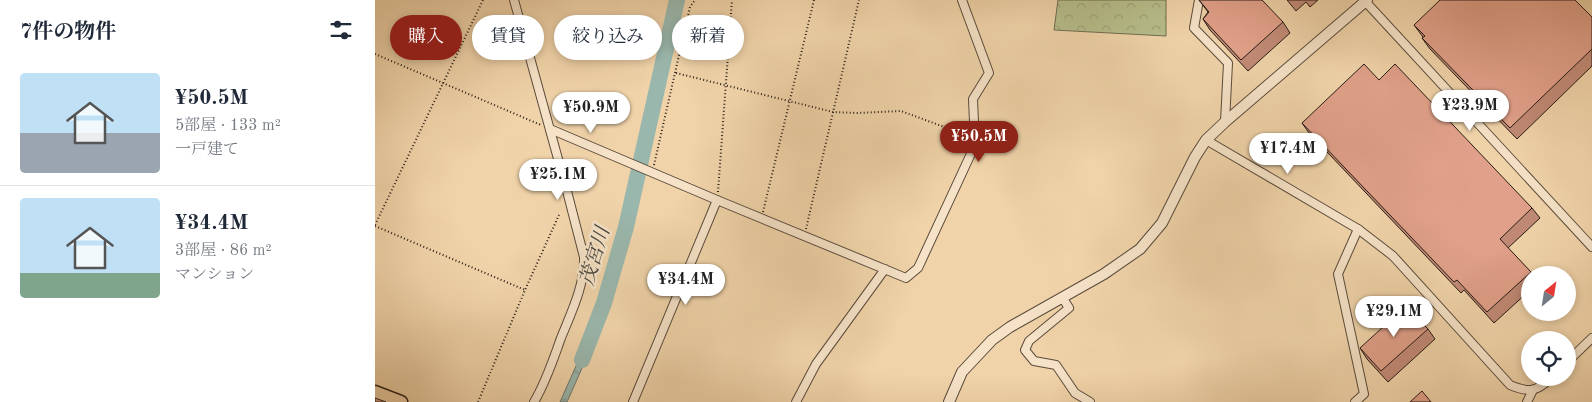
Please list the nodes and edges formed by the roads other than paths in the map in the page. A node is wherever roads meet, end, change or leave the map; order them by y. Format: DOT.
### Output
graph roads {
  1 [pos="514,0"];
  2 [pos="962,0"];
  3 [pos="1199,0"];
  4 [pos="1365,1"];
  5 [pos="1225,122"];
  6 [pos="550,129"];
  7 [pos="1207,140"];
  8 [pos="717,200"];
  9 [pos="1358,229"];
  10 [pos="1592,248"];
  11 [pos="885,269"];
  12 [pos="1062,297"];
  13 [pos="1592,338"];
  14 [pos="1576,353"];
  15 [pos="1542,386"];
  16 [pos="1533,390"];
  17 [pos="375,392"];
  18 [pos="401,402"];
  19 [pos="534,402"];
  20 [pos="633,402"];
  21 [pos="796,402"];
  22 [pos="949,402"];
  23 [pos="1090,402"];
  24 [pos="1355,402"];
  25 [pos="1527,402"];
  1 -- 6 [label="street"];
  2 -- 11 [label="street"];
  3 -- 5 [label="street"];
  4 -- 5 [label="street"];
  4 -- 10 [label="street"];
  5 -- 7 [label="street"];
  6 -- 8 [label="street"];
  6 -- 19 [label="street"];
  7 -- 9 [label="street"];
  7 -- 12 [label="street"];
  8 -- 11 [label="street"];
  8 -- 20 [label="street"];
  9 -- 16 [label="street"];
  9 -- 24 [label="street"];
  11 -- 21 [label="street"];
  12 -- 22 [label="street"];
  12 -- 23 [label="street"];
  13 -- 14 [label="street"];
  15 -- 16 [label="street"];
  16 -- 25 [label="street"];
  17 -- 18 [label="highway"];
}
